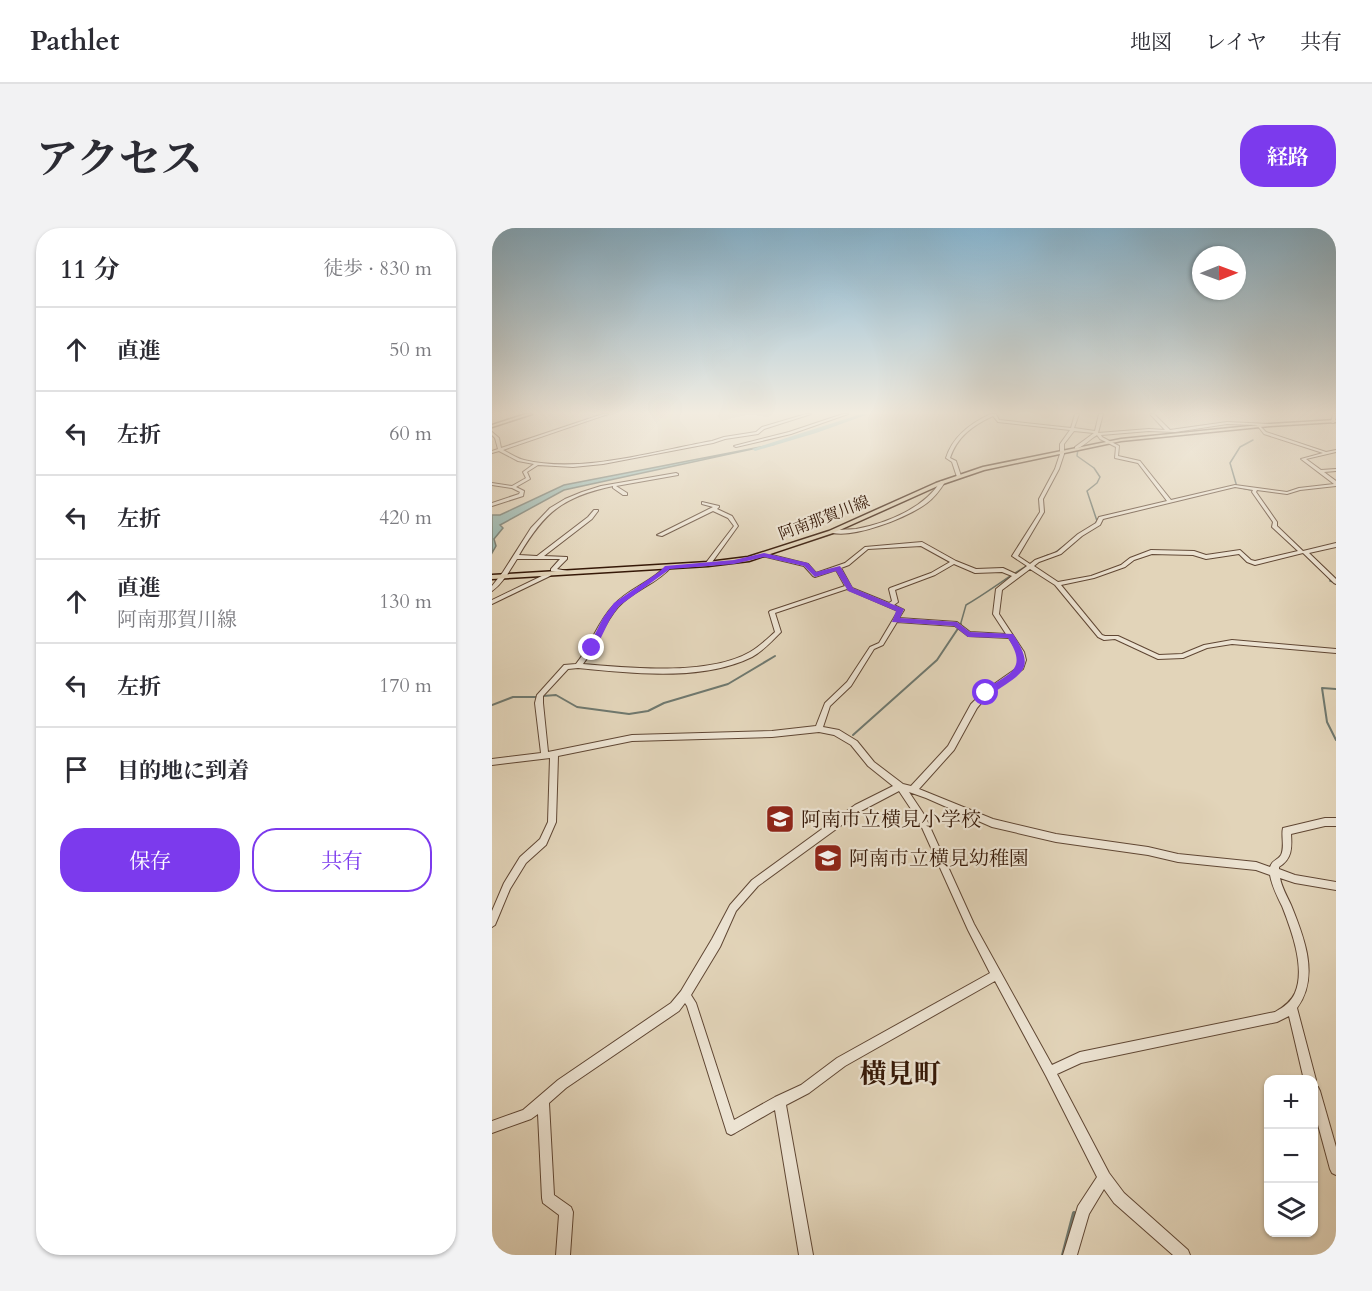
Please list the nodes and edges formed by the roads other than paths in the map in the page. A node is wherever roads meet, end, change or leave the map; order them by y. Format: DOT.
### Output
graph roads {
  1 [pos="523,462"];
  2 [pos="602,462"];
  3 [pos="954,462"];
  4 [pos="1016,462"];
  5 [pos="1059,462"];
  6 [pos="1139,462"];
  7 [pos="1307,462"];
  8 [pos="536,465"];
  9 [pos="1336,470"];
  10 [pos="1321,471"];
  11 [pos="676,474"];
  12 [pos="959,476"];
  13 [pos="943,482"];
  14 [pos="492,484"];
  15 [pos="1336,484"];
  16 [pos="513,487"];
  17 [pos="615,487"];
  18 [pos="1256,489"];
  19 [pos="625,494"];
  20 [pos="1170,501"];
  21 [pos="704,503"];
  22 [pos="492,505"];
  23 [pos="713,509"];
  24 [pos="596,511"];
  25 [pos="831,532"];
  26 [pos="660,534"];
  27 [pos="1336,545"];
  28 [pos="1304,552"];
  29 [pos="764,555"];
  30 [pos="515,557"];
  31 [pos="539,557"];
  32 [pos="954,562"];
  33 [pos="708,564"];
  34 [pos="1029,564"];
  35 [pos="668,567"];
  36 [pos="837,568"];
  37 [pos="571,573"];
  38 [pos="548,574"];
  39 [pos="1014,575"];
  40 [pos="503,576"];
  41 [pos="493,577"];
  42 [pos="1336,582"];
  43 [pos="1057,584"];
  44 [pos="848,587"];
  45 [pos="492,589"];
  46 [pos="492,602"];
  47 [pos="889,605"];
  48 [pos="895,620"];
  49 [pos="1011,636"];
  50 [pos="1336,651"];
  51 [pos="578,666"];
  52 [pos="819,729"];
  53 [pos="550,755"];
  54 [pos="492,762"];
  55 [pos="900,786"];
  56 [pos="913,790"];
  57 [pos="1336,822"];
  58 [pos="1274,871"];
  59 [pos="1336,886"];
  60 [pos="492,922"];
  61 [pos="996,975"];
  62 [pos="685,995"];
  63 [pos="1292,1008"];
  64 [pos="1050,1072"];
  65 [pos="1309,1075"];
  66 [pos="543,1101"];
  67 [pos="779,1101"];
  68 [pos="1318,1105"];
  69 [pos="492,1127"];
  70 [pos="1336,1169"];
  71 [pos="1104,1178"];
  72 [pos="563,1255"];
  73 [pos="806,1255"];
  74 [pos="1070,1255"];
  75 [pos="1183,1255"];
  1 -- 8 [label="street"];
  2 -- 8 [label="street"];
  3 -- 12 [label="street"];
  4 -- 12 [label="main road, 阿南那賀川線"];
  5 -- 34 [label="street"];
  6 -- 20 [label="street"];
  7 -- 10 [label="street"];
  8 -- 16 [label="street"];
  9 -- 10 [label="street"];
  10 -- 15 [label="street"];
  11 -- 17 [label="street"];
  12 -- 13 [label="main road, 阿南那賀川線"];
  13 -- 25 [label="main road, 阿南那賀川線"];
  13 -- 25 [label="street"];
  14 -- 16 [label="street"];
  15 -- 18 [label="street"];
  16 -- 22 [label="street"];
  17 -- 19 [label="street"];
  17 -- 30 [label="street"];
  18 -- 20 [label="street"];
  18 -- 28 [label="street"];
  20 -- 34 [label="street"];
  21 -- 23 [label="street"];
  23 -- 26 [label="street"];
  23 -- 33 [label="street"];
  24 -- 31 [label="street"];
  25 -- 29 [label="main road, 阿南那賀川線"];
  27 -- 28 [label="street"];
  28 -- 42 [label="street"];
  28 -- 43 [label="street"];
  29 -- 33 [label="main road, 阿南那賀川線"];
  29 -- 36 [label="street"];
  30 -- 31 [label="street"];
  30 -- 40 [label="street"];
  31 -- 37 [label="street"];
  32 -- 36 [label="street"];
  32 -- 39 [label="street"];
  32 -- 47 [label="street"];
  33 -- 35 [label="main road, 阿南那賀川線"];
  34 -- 39 [label="street"];
  34 -- 43 [label="street"];
  35 -- 37 [label="main road, 阿南那賀川線"];
  35 -- 51 [label="street"];
  36 -- 44 [label="street"];
  37 -- 38 [label="main road, 阿南那賀川線"];
  38 -- 40 [label="main road, 阿南那賀川線"];
  38 -- 46 [label="street"];
  39 -- 49 [label="street"];
  40 -- 41 [label="main road, 阿南那賀川線"];
  40 -- 45 [label="street"];
  43 -- 50 [label="street"];
  44 -- 47 [label="street"];
  44 -- 51 [label="street"];
  47 -- 48 [label="street"];
  48 -- 49 [label="street"];
  48 -- 52 [label="street"];
  49 -- 56 [label="street"];
  51 -- 53 [label="street"];
  52 -- 53 [label="street"];
  52 -- 55 [label="street"];
  53 -- 54 [label="street"];
  53 -- 60 [label="street"];
  55 -- 56 [label="street"];
  55 -- 61 [label="street"];
  55 -- 62 [label="street"];
  56 -- 58 [label="street"];
  57 -- 58 [label="street"];
  58 -- 59 [label="street"];
  58 -- 63 [label="street"];
  61 -- 64 [label="street"];
  61 -- 67 [label="street"];
  62 -- 66 [label="street"];
  62 -- 67 [label="street"];
  63 -- 64 [label="street"];
  63 -- 65 [label="street"];
  64 -- 71 [label="street"];
  66 -- 69 [label="street"];
  66 -- 72 [label="street"];
  67 -- 73 [label="street"];
  68 -- 70 [label="street"];
  71 -- 74 [label="street"];
  71 -- 75 [label="street"];
}
